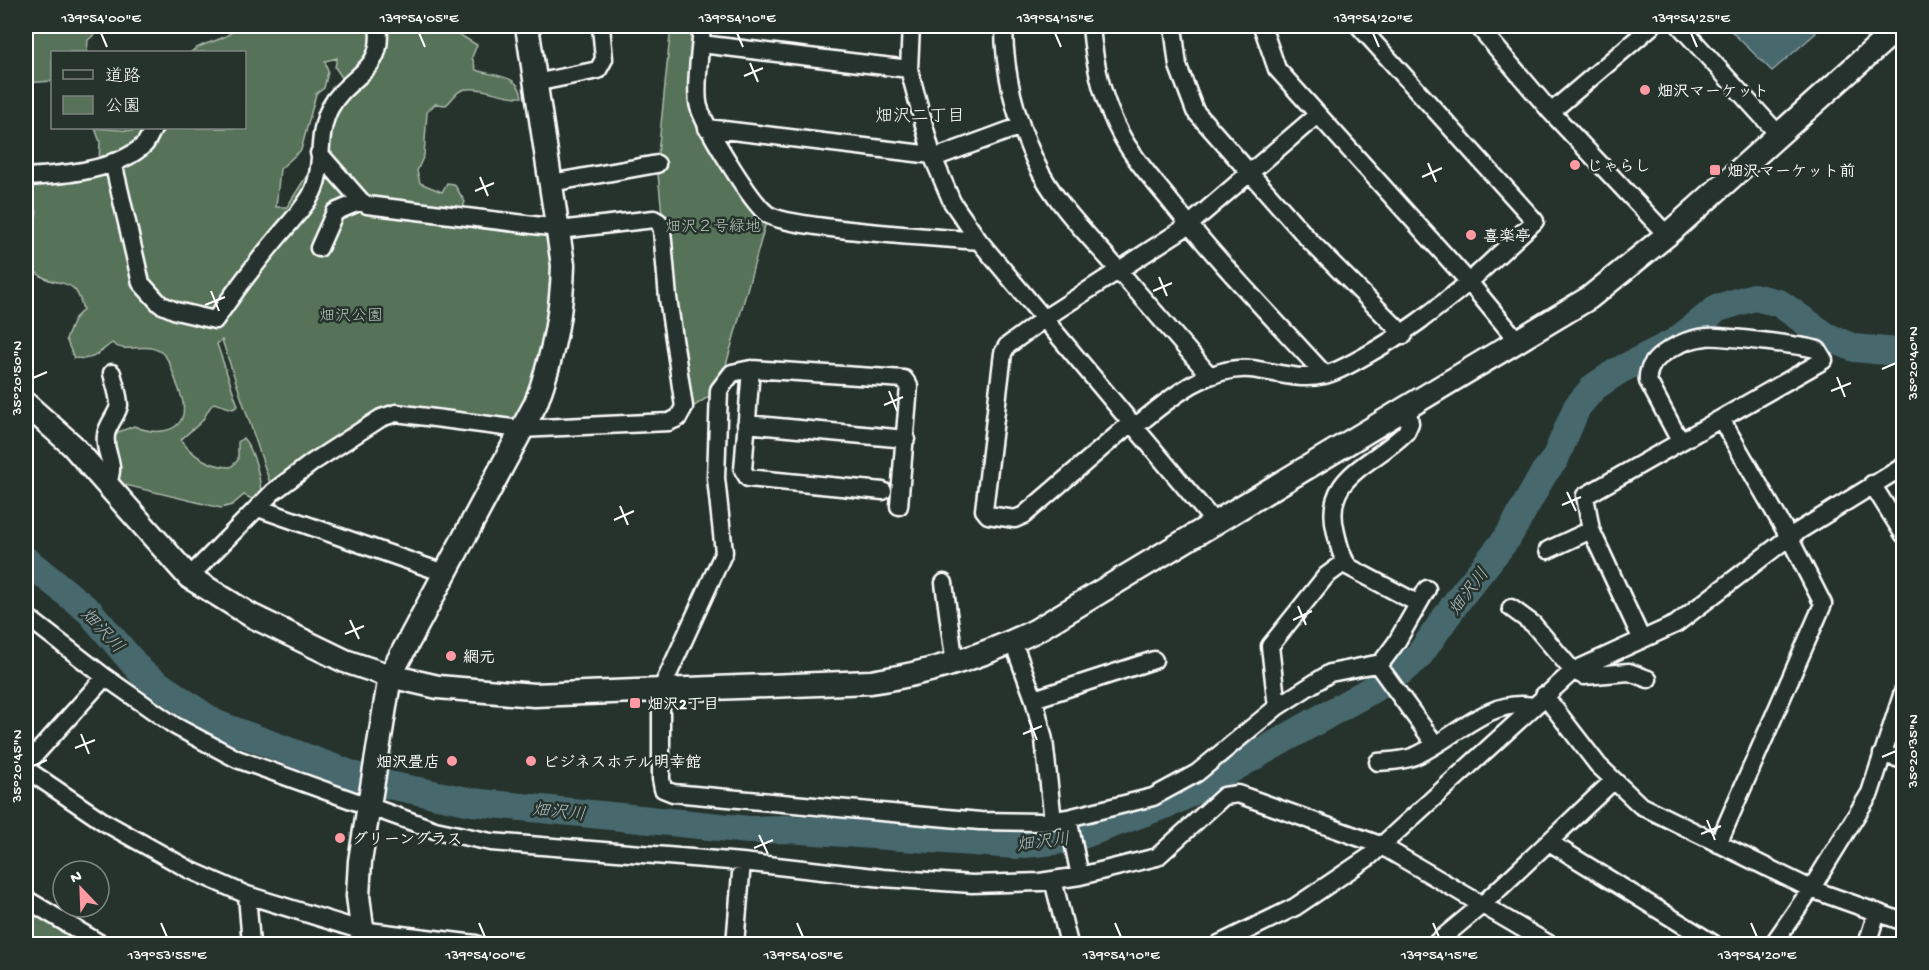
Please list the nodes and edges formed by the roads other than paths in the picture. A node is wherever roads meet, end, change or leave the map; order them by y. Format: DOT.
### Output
graph roads {
  1 [pos="378,26"];
  2 [pos="527,26"];
  3 [pos="601,26"];
  4 [pos="702,26"];
  5 [pos="911,26"];
  6 [pos="1004,26"];
  7 [pos="1091,26"];
  8 [pos="1173,26"];
  9 [pos="1263,26"];
  10 [pos="1359,26"];
  11 [pos="1478,26"];
  12 [pos="1652,26"];
  13 [pos="1680,26"];
  14 [pos="1900,26"];
  15 [pos="701,44"];
  16 [pos="909,69"];
  17 [pos="535,83"];
  18 [pos="1551,112"];
  19 [pos="1317,115"];
  20 [pos="1021,126"];
  21 [pos="707,128"];
  22 [pos="153,129"];
  23 [pos="1779,135"];
  24 [pos="319,153"];
  25 [pos="933,156"];
  26 [pos="113,162"];
  27 [pos="657,164"];
  28 [pos="1250,172"];
  29 [pos="26,177"];
  30 [pos="551,183"];
  31 [pos="361,201"];
  32 [pos="1189,225"];
  33 [pos="558,229"];
  34 [pos="1667,235"];
  35 [pos="979,241"];
  36 [pos="319,248"];
  37 [pos="1119,271"];
  38 [pos="1469,282"];
  39 [pos="1045,318"];
  40 [pos="1404,335"];
  41 [pos="1516,339"];
  42 [pos="751,369"];
  43 [pos="112,373"];
  44 [pos="1325,375"];
  45 [pos="1210,376"];
  46 [pos="26,404"];
  47 [pos="1407,405"];
  48 [pos="1721,419"];
  49 [pos="747,424"];
  50 [pos="1134,424"];
  51 [pos="520,429"];
  52 [pos="906,439"];
  53 [pos="1680,441"];
  54 [pos="1904,466"];
  55 [pos="107,484"];
  56 [pos="1872,484"];
  57 [pos="884,491"];
  58 [pos="899,506"];
  59 [pos="258,508"];
  60 [pos="1215,524"];
  61 [pos="1591,530"];
  62 [pos="1904,535"];
  63 [pos="1789,537"];
  64 [pos="1548,550"];
  65 [pos="1345,562"];
  66 [pos="444,573"];
  67 [pos="189,577"];
  68 [pos="944,583"];
  69 [pos="1427,589"];
  70 [pos="1417,603"];
  71 [pos="1511,608"];
  72 [pos="26,616"];
  73 [pos="1642,640"];
  74 [pos="1013,642"];
  75 [pos="1154,660"];
  76 [pos="955,665"];
  77 [pos="1378,665"];
  78 [pos="1573,671"];
  79 [pos="390,676"];
  80 [pos="105,677"];
  81 [pos="1648,679"];
  82 [pos="1904,689"];
  83 [pos="661,690"];
  84 [pos="1034,699"];
  85 [pos="1538,700"];
  86 [pos="1277,707"];
  87 [pos="1435,744"];
  88 [pos="1882,754"];
  89 [pos="1904,760"];
  90 [pos="1378,762"];
  91 [pos="26,765"];
  92 [pos="26,770"];
  93 [pos="1613,781"];
  94 [pos="369,806"];
  95 [pos="1060,819"];
  96 [pos="1549,842"];
  97 [pos="1718,844"];
  98 [pos="1380,845"];
  99 [pos="742,862"];
  100 [pos="1080,876"];
  101 [pos="1053,880"];
  102 [pos="1811,889"];
  103 [pos="246,895"];
  104 [pos="26,899"];
  105 [pos="1484,904"];
  106 [pos="1877,912"];
  107 [pos="1904,922"];
  108 [pos="362,937"];
  109 [pos="101,945"];
  110 [pos="251,945"];
  111 [pos="476,945"];
  112 [pos="735,945"];
  113 [pos="1069,945"];
  114 [pos="1219,945"];
  115 [pos="1435,945"];
  116 [pos="1549,945"];
  117 [pos="1714,945"];
  118 [pos="1773,945"];
  119 [pos="1867,945"];
  1 -- 24 [label="street"];
  2 -- 17 [label="street"];
  3 -- 17 [label="street"];
  4 -- 15 [label="street"];
  5 -- 16 [label="street"];
  6 -- 20 [label="street"];
  7 -- 32 [label="street"];
  8 -- 28 [label="street"];
  9 -- 19 [label="street"];
  10 -- 38 [label="street"];
  11 -- 18 [label="street"];
  12 -- 18 [label="street"];
  13 -- 23 [label="street"];
  14 -- 23 [label="street"];
  15 -- 16 [label="street"];
  15 -- 21 [label="street"];
  16 -- 25 [label="street"];
  17 -- 30 [label="street"];
  18 -- 34 [label="street"];
  19 -- 28 [label="street"];
  19 -- 38 [label="street"];
  20 -- 25 [label="street"];
  20 -- 37 [label="street"];
  21 -- 25 [label="street"];
  21 -- 35 [label="street"];
  22 -- 26 [label="street"];
  23 -- 34 [label="street"];
  24 -- 26 [label="street"];
  24 -- 31 [label="street"];
  25 -- 35 [label="street"];
  26 -- 29 [label="street"];
  27 -- 30 [label="street"];
  28 -- 32 [label="street"];
  28 -- 40 [label="street"];
  30 -- 33 [label="street"];
  31 -- 33 [label="street"];
  31 -- 36 [label="street"];
  32 -- 37 [label="street"];
  32 -- 44 [label="street"];
  33 -- 51 [label="street"];
  33 -- 51 [label="street"];
  34 -- 41 [label="street"];
  35 -- 39 [label="street"];
  37 -- 39 [label="street"];
  37 -- 45 [label="street"];
  38 -- 40 [label="street"];
  38 -- 41 [label="street"];
  39 -- 50 [label="street"];
  39 -- 50 [label="street"];
  40 -- 44 [label="street"];
  41 -- 47 [label="street"];
  42 -- 49 [label="street"];
  42 -- 52 [label="street"];
  42 -- 83 [label="street"];
  43 -- 55 [label="street"];
  44 -- 45 [label="street"];
  45 -- 50 [label="street"];
  46 -- 55 [label="street"];
  47 -- 60 [label="street"];
  47 -- 65 [label="street"];
  48 -- 53 [label="street"];
  48 -- 53 [label="street"];
  48 -- 63 [label="street"];
  49 -- 52 [label="street"];
  49 -- 57 [label="street"];
  50 -- 60 [label="street"];
  51 -- 59 [label="street"];
  51 -- 66 [label="street"];
  52 -- 58 [label="street"];
  53 -- 61 [label="street"];
  54 -- 56 [label="street"];
  55 -- 67 [label="street"];
  56 -- 62 [label="street"];
  56 -- 63 [label="street"];
  59 -- 66 [label="street"];
  59 -- 67 [label="street"];
  60 -- 74 [label="street"];
  61 -- 64 [label="street"];
  61 -- 73 [label="street"];
  63 -- 73 [label="street"];
  63 -- 97 [label="street"];
  65 -- 70 [label="street"];
  65 -- 86 [label="street"];
  66 -- 79 [label="street"];
  67 -- 79 [label="street"];
  68 -- 76 [label="street"];
  69 -- 70 [label="street"];
  70 -- 77 [label="street"];
  71 -- 78 [label="street"];
  72 -- 80 [label="street"];
  73 -- 78 [label="street"];
  74 -- 76 [label="street"];
  74 -- 84 [label="street"];
  75 -- 84 [label="street"];
  76 -- 83 [label="street"];
  77 -- 86 [label="street"];
  77 -- 87 [label="street"];
  78 -- 81 [label="street"];
  78 -- 85 [label="street"];
  79 -- 83 [label="street"];
  79 -- 94 [label="street"];
  80 -- 91 [label="street"];
  80 -- 94 [label="street"];
  82 -- 88 [label="street"];
  83 -- 95 [label="street"];
  84 -- 95 [label="street"];
  85 -- 87 [label="street"];
  85 -- 93 [label="street"];
  85 -- 98 [label="street"];
  86 -- 95 [label="street"];
  87 -- 90 [label="street"];
  88 -- 89 [label="street"];
  88 -- 102 [label="street"];
  92 -- 103 [label="street"];
  93 -- 96 [label="street"];
  93 -- 97 [label="street"];
  94 -- 99 [label="street"];
  94 -- 108 [label="street"];
  95 -- 100 [label="street"];
  96 -- 105 [label="street"];
  96 -- 117 [label="street"];
  97 -- 102 [label="street"];
  98 -- 100 [label="street"];
  98 -- 105 [label="street"];
  98 -- 114 [label="street"];
  99 -- 101 [label="street"];
  99 -- 112 [label="street"];
  100 -- 101 [label="street"];
  101 -- 113 [label="street"];
  102 -- 106 [label="street"];
  102 -- 118 [label="street"];
  103 -- 108 [label="street"];
  103 -- 110 [label="street"];
  104 -- 109 [label="street"];
  105 -- 115 [label="street"];
  105 -- 116 [label="street"];
  106 -- 107 [label="street"];
  106 -- 119 [label="street"];
  108 -- 111 [label="street"];
}
